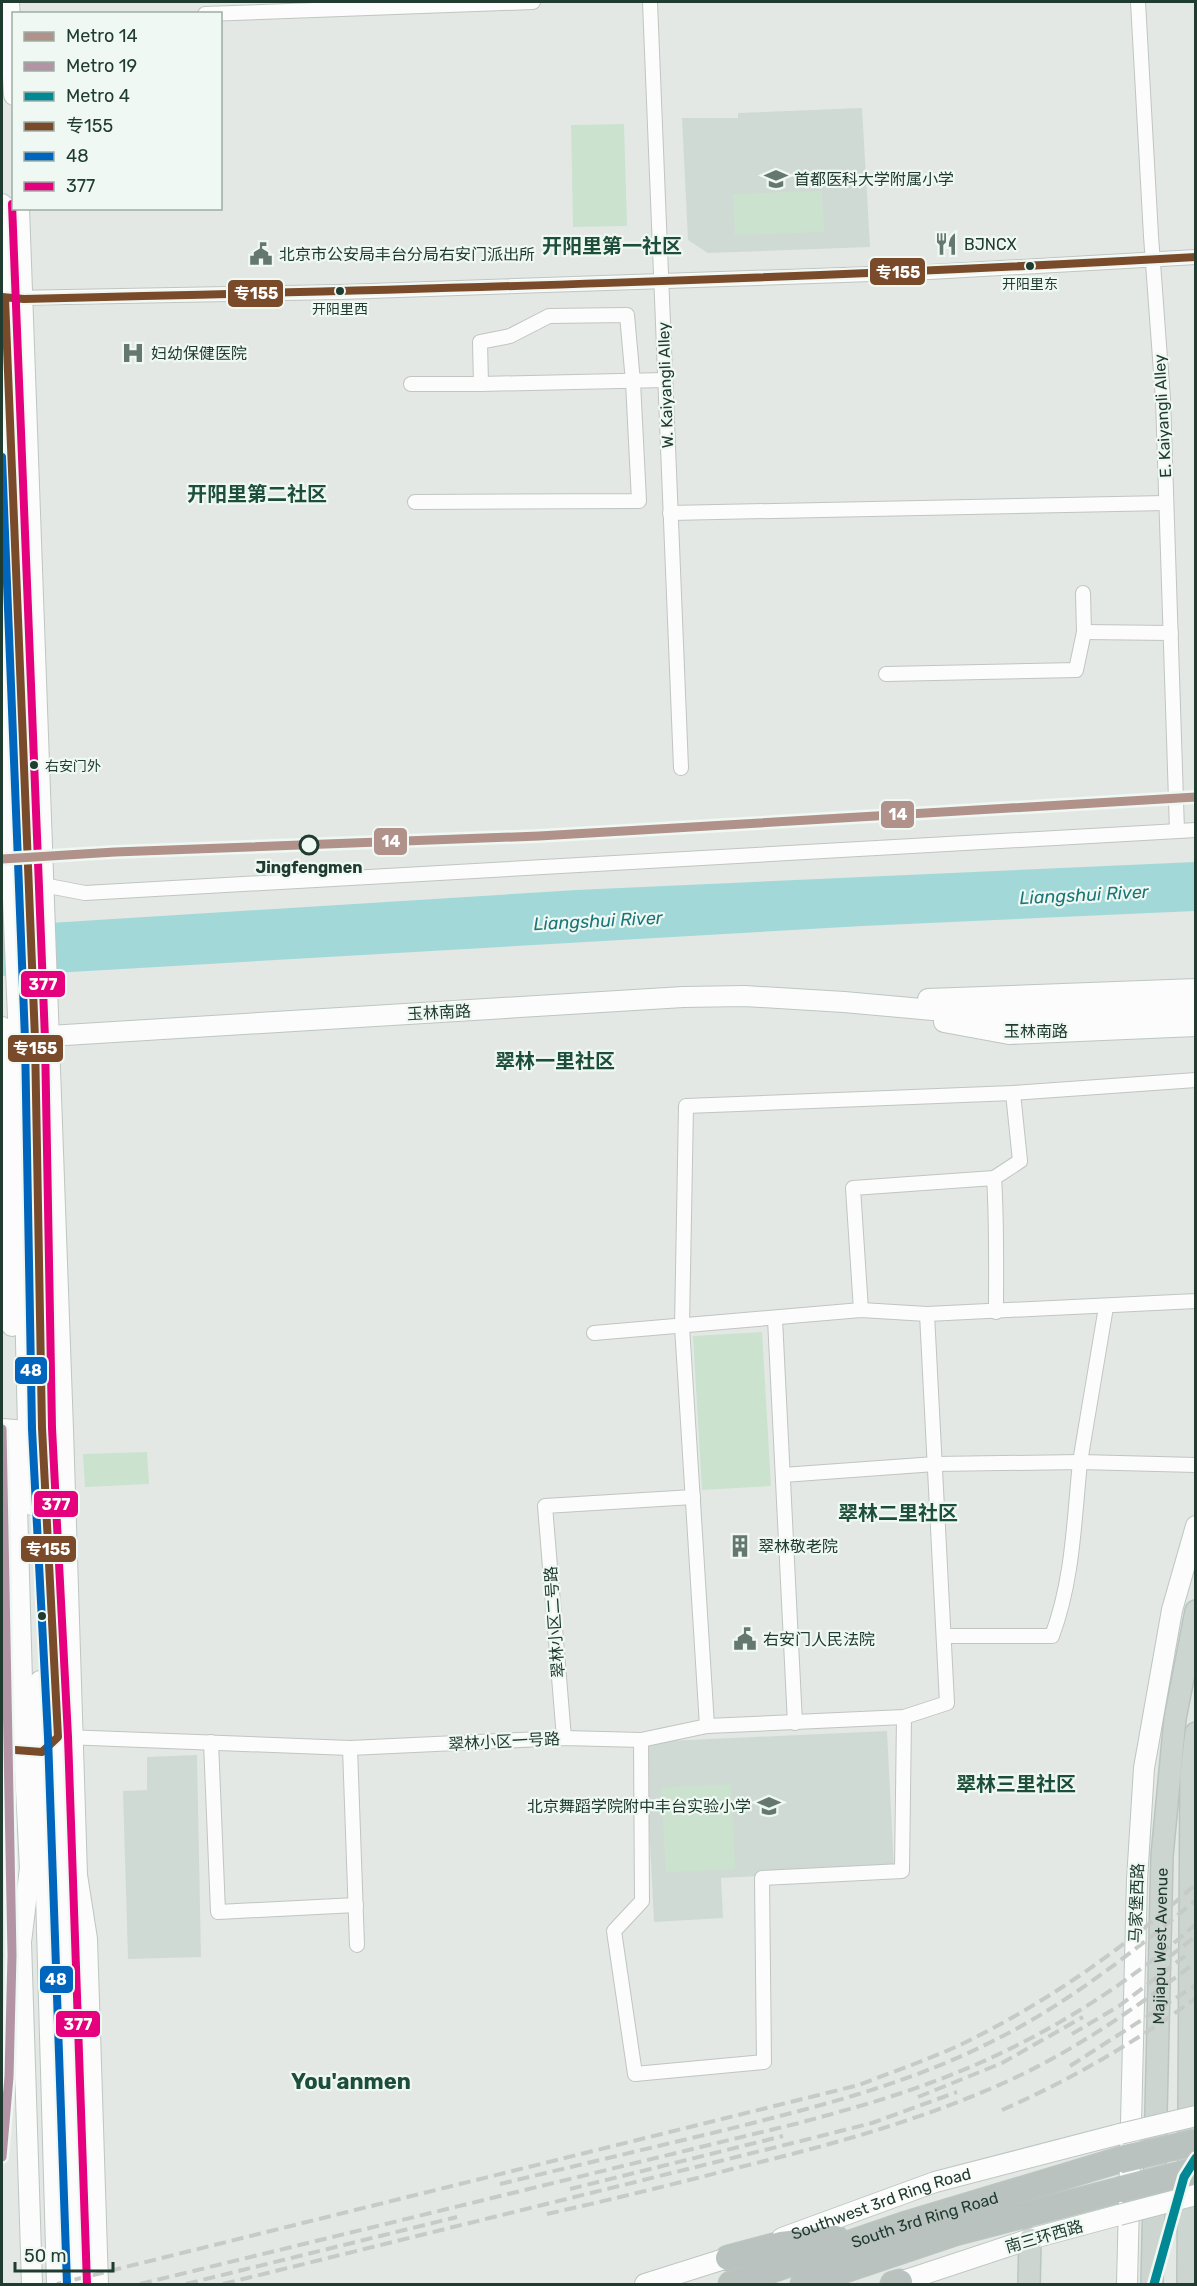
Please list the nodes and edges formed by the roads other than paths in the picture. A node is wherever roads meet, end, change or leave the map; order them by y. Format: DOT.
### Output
graph roads {
  1 [pos="533,2"];
  2 [pos="650,2"];
  3 [pos="1138,2"];
  4 [pos="222,13"];
  5 [pos="9,16"];
  6 [pos="12,63"];
  7 [pos="2,204"];
  8 [pos="19,210"];
  9 [pos="1196,257"];
  10 [pos="1152,260"];
  11 [pos="661,281"];
  12 [pos="10,298"];
  13 [pos="665,380"];
  14 [pos="633,382"];
  15 [pos="411,384"];
  16 [pos="481,384"];
  17 [pos="415,502"];
  18 [pos="1166,503"];
  19 [pos="670,513"];
  20 [pos="1083,593"];
  21 [pos="1084,632"];
  22 [pos="1171,633"];
  23 [pos="2,638"];
  24 [pos="886,674"];
  25 [pos="681,768"];
  26 [pos="1196,830"];
  27 [pos="1177,831"];
  28 [pos="32,895"];
  29 [pos="1196,988"];
  30 [pos="844,1002"];
  31 [pos="1196,1007"];
  32 [pos="1196,1026"];
  33 [pos="18,1038"];
  34 [pos="1196,1080"];
  35 [pos="1013,1093"];
  36 [pos="994,1178"];
  37 [pos="1196,1301"];
  38 [pos="1106,1307"];
  39 [pos="861,1310"];
  40 [pos="996,1311"];
  41 [pos="927,1314"];
  42 [pos="775,1319"];
  43 [pos="682,1326"];
  44 [pos="594,1334"];
  45 [pos="22,1427"];
  46 [pos="63,1430"];
  47 [pos="1080,1462"];
  48 [pos="935,1464"];
  49 [pos="1196,1465"];
  50 [pos="783,1475"];
  51 [pos="693,1497"];
  52 [pos="32,1501"];
  53 [pos="1196,1526"];
  54 [pos="19,1551"];
  55 [pos="1196,1611"];
  56 [pos="944,1636"];
  57 [pos="904,1717"];
  58 [pos="795,1723"];
  59 [pos="707,1726"];
  60 [pos="2,1729"];
  61 [pos="23,1730"];
  62 [pos="1196,1734"];
  63 [pos="564,1738"];
  64 [pos="641,1740"];
  65 [pos="211,1742"];
  66 [pos="48,1743"];
  67 [pos="350,1748"];
  68 [pos="2,1749"];
  69 [pos="356,1905"];
  70 [pos="357,1945"];
  71 [pos="1196,2116"];
  72 [pos="1196,2142"];
  73 [pos="1196,2170"];
  74 [pos="1196,2195"];
  75 [pos="903,2225"];
  76 [pos="1030,2239"];
  77 [pos="728,2258"];
  78 [pos="32,2284"];
  79 [pos="57,2284"];
  80 [pos="77,2284"];
  81 [pos="98,2284"];
  82 [pos="645,2284"];
  83 [pos="732,2284"];
  84 [pos="803,2284"];
  85 [pos="896,2284"];
  86 [pos="1029,2284"];
  87 [pos="1127,2284"];
  88 [pos="1152,2284"];
  89 [pos="1188,2284"];
  1 -- 4 [label="street"];
  2 -- 11 [label="street, W. Kaiyangli Alley"];
  3 -- 10 [label="street, E. Kaiyangli Alley"];
  5 -- 6 [label="main road"];
  7 -- 12 [label="main road"];
  8 -- 12 [label="main road"];
  9 -- 10 [label="street"];
  10 -- 11 [label="street"];
  10 -- 18 [label="street, E. Kaiyangli Alley"];
  11 -- 12 [label="street"];
  11 -- 13 [label="street, W. Kaiyangli Alley"];
  12 -- 28 [label="main road"];
  13 -- 14 [label="street"];
  13 -- 19 [label="street, W. Kaiyangli Alley"];
  14 -- 16 [label="street"];
  14 -- 16 [label="street"];
  14 -- 17 [label="street"];
  15 -- 16 [label="street"];
  18 -- 19 [label="street"];
  18 -- 22 [label="street, E. Kaiyangli Alley"];
  19 -- 25 [label="street, W. Kaiyangli Alley"];
  20 -- 21 [label="street"];
  21 -- 22 [label="street"];
  21 -- 24 [label="street"];
  22 -- 27 [label="street, E. Kaiyangli Alley"];
  23 -- 28 [label="main road"];
  26 -- 27 [label="street"];
  27 -- 28 [label="street"];
  28 -- 33 [label="main road"];
  29 -- 30 [label="main road, 玉林南路"];
  30 -- 31 [label="main road, 玉林南路"];
  30 -- 32 [label="main road, 玉林南路"];
  30 -- 33 [label="main road, 玉林南路"];
  33 -- 45 [label="main road"];
  33 -- 45 [label="main road"];
  33 -- 46 [label="main road"];
  34 -- 35 [label="street"];
  35 -- 36 [label="street"];
  35 -- 43 [label="street"];
  36 -- 39 [label="street"];
  36 -- 40 [label="street"];
  37 -- 38 [label="street"];
  38 -- 40 [label="street"];
  38 -- 47 [label="street"];
  39 -- 41 [label="street"];
  39 -- 42 [label="street"];
  40 -- 41 [label="street"];
  41 -- 48 [label="street"];
  42 -- 43 [label="street"];
  42 -- 50 [label="street"];
  43 -- 44 [label="street"];
  43 -- 51 [label="street"];
  45 -- 46 [label="street"];
  45 -- 52 [label="main road"];
  45 -- 54 [label="main road"];
  45 -- 66 [label="main road"];
  46 -- 66 [label="main road"];
  47 -- 48 [label="street"];
  47 -- 49 [label="street"];
  47 -- 56 [label="street"];
  48 -- 50 [label="street"];
  48 -- 56 [label="street"];
  50 -- 58 [label="street"];
  51 -- 59 [label="street"];
  51 -- 63 [label="street, 翠林小区二号路"];
  52 -- 54 [label="main road"];
  52 -- 66 [label="main road"];
  53 -- 87 [label="main road, 马家堡西路"];
  54 -- 61 [label="main road"];
  55 -- 88 [label="main road, Majiapu West Avenue"];
  56 -- 57 [label="street, 翠林小区一号路"];
  57 -- 58 [label="street, 翠林小区一号路"];
  57 -- 64 [label="street"];
  58 -- 59 [label="street, 翠林小区一号路"];
  59 -- 64 [label="street, 翠林小区一号路"];
  60 -- 61 [label="main road"];
  61 -- 66 [label="main road"];
  62 -- 89 [label="main road, Majiapu West Avenue"];
  63 -- 64 [label="street, 翠林小区一号路"];
  63 -- 67 [label="street, 翠林小区一号路"];
  65 -- 66 [label="street, 翠林小区一号路"];
  65 -- 67 [label="street, 翠林小区一号路"];
  65 -- 69 [label="street"];
  66 -- 68 [label="main road"];
  66 -- 78 [label="main road"];
  66 -- 79 [label="main road"];
  66 -- 80 [label="main road"];
  66 -- 81 [label="main road"];
  67 -- 69 [label="street"];
  69 -- 70 [label="street"];
  71 -- 77 [label="main road, Southwest 3rd Ring Road, bridge"];
  72 -- 75 [label="highway, South 3rd Ring Road, bridge"];
  73 -- 84 [label="highway, South 3rd Ring Road, bridge"];
  74 -- 76 [label="main road, 南三环西路, bridge"];
  75 -- 77 [label="highway"];
  75 -- 83 [label="highway, South 3rd Ring Road"];
  76 -- 85 [label="main road, 南三环西路"];
  76 -- 86 [label="main road"];
  77 -- 82 [label="main road, Southwest 3rd Ring Road"];
}
